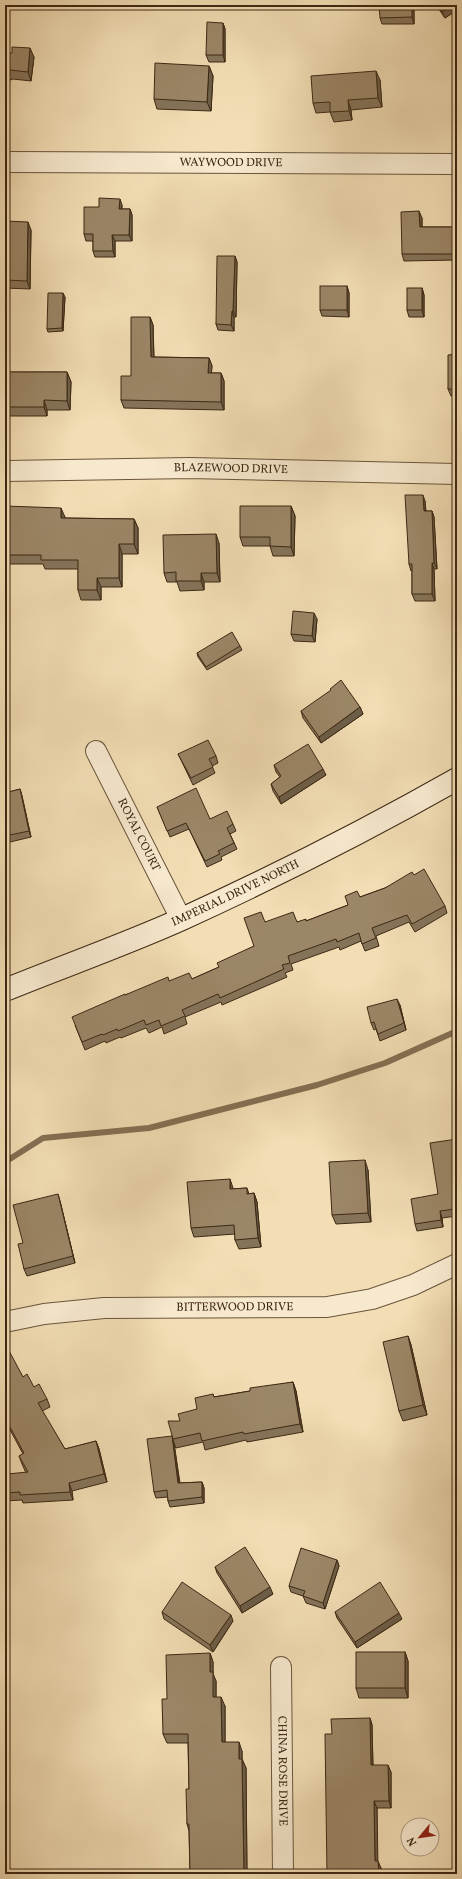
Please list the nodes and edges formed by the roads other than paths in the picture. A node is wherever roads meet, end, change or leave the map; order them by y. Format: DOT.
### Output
graph roads {
  1 [pos="5,162"];
  2 [pos="457,164"];
  3 [pos="5,472"];
  4 [pos="457,474"];
  5 [pos="96,751"];
  6 [pos="457,779"];
  7 [pos="181,919"];
  8 [pos="5,990"];
  9 [pos="457,1264"];
  10 [pos="5,1322"];
  11 [pos="281,1667"];
  12 [pos="283,1874"];
  1 -- 2 [label="street, WAYWOOD DRIVE"];
  3 -- 4 [label="street, BLAZEWOOD DRIVE"];
  5 -- 7 [label="street, ROYAL COURT"];
  6 -- 7 [label="street, IMPERIAL DRIVE NORTH"];
  7 -- 8 [label="street, IMPERIAL DRIVE NORTH"];
  9 -- 10 [label="street, BITTERWOOD DRIVE"];
  11 -- 12 [label="street, CHINA ROSE DRIVE"];
}
